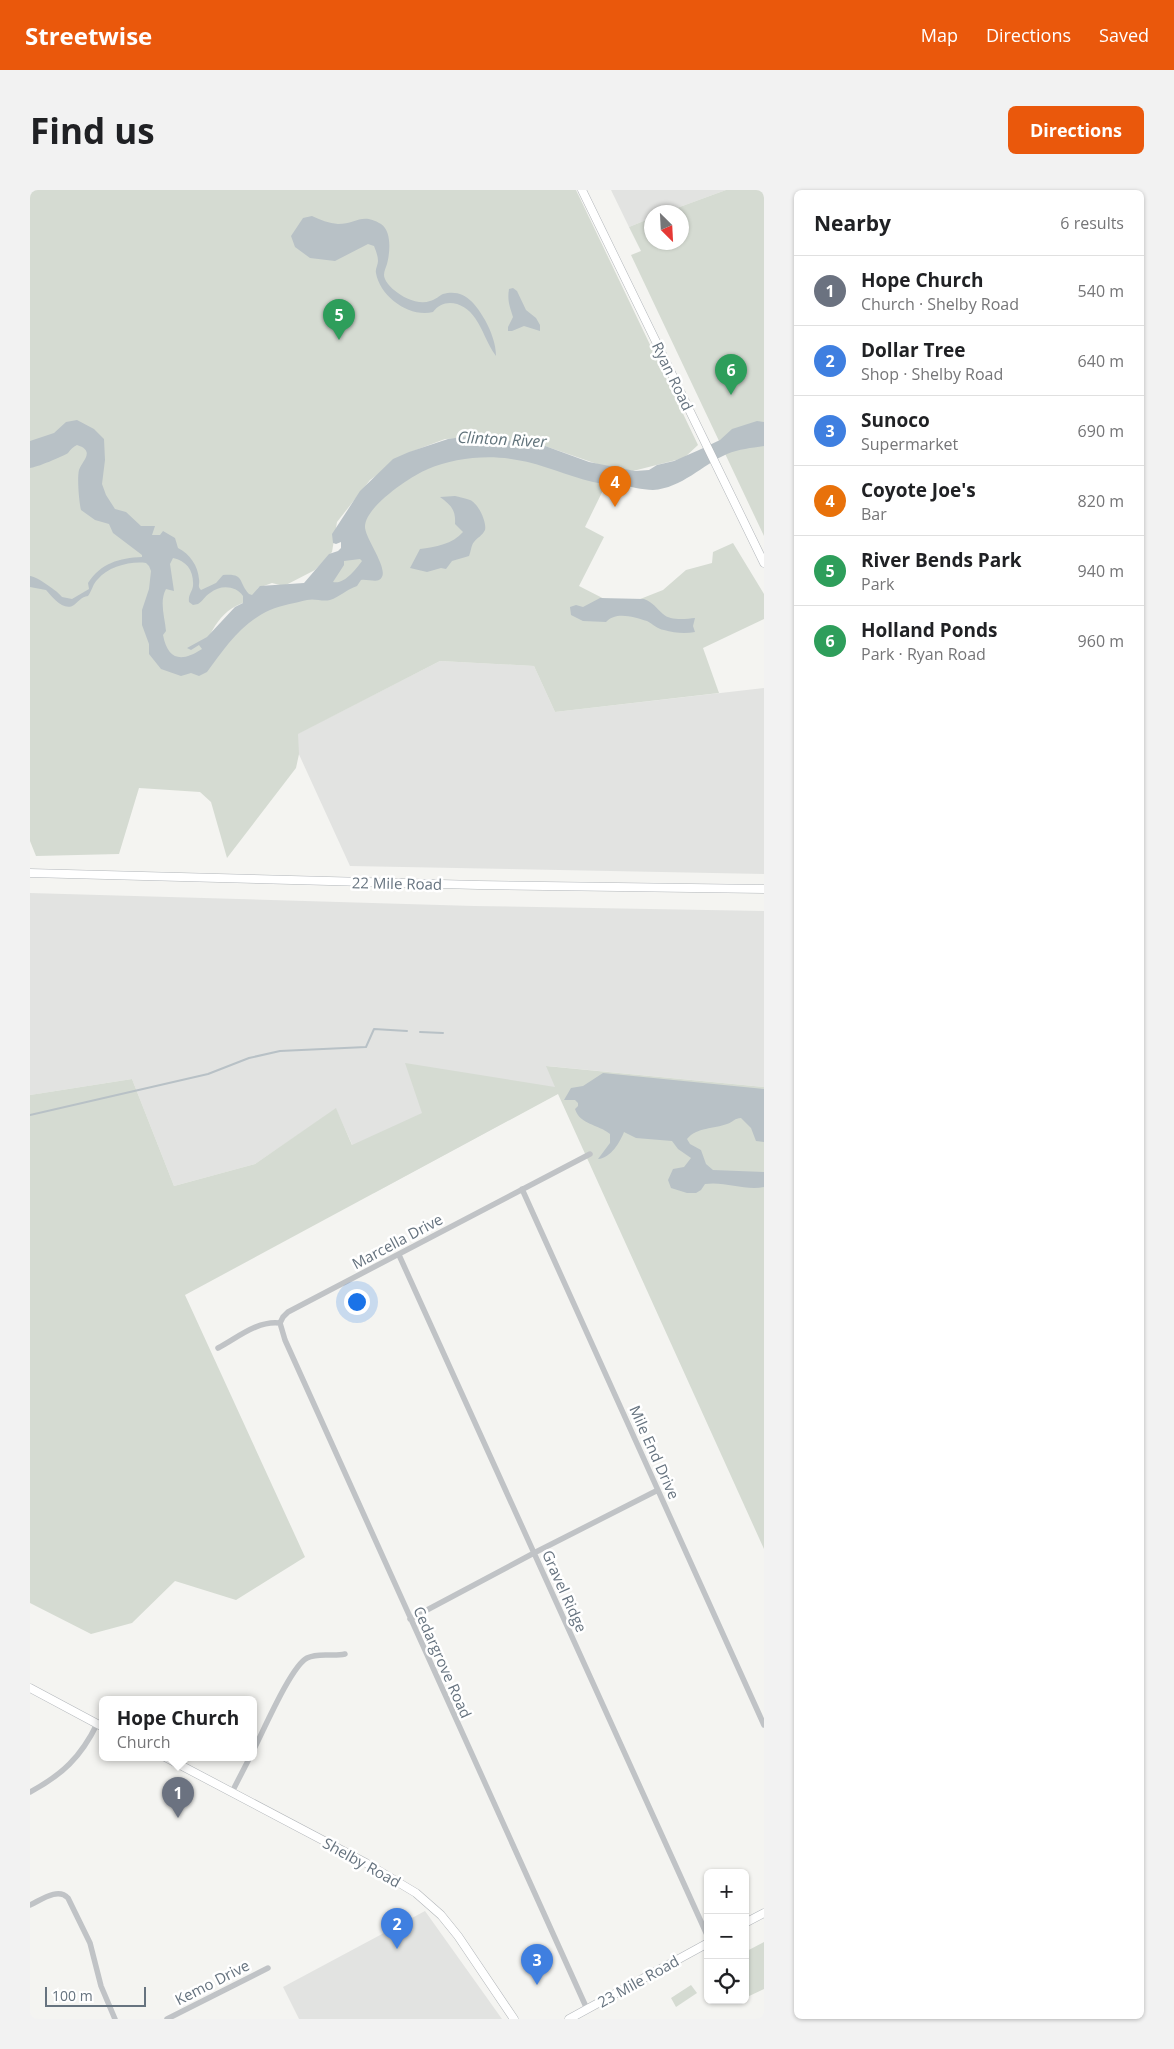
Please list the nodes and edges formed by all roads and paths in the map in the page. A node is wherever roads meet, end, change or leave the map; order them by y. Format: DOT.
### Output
graph roads {
  1 [pos="582,190"];
  2 [pos="764,563"];
  3 [pos="30,873"];
  4 [pos="764,889"];
  5 [pos="590,1154"];
  6 [pos="522,1189"];
  7 [pos="399,1255"];
  8 [pos="280,1323"];
  9 [pos="218,1348"];
  10 [pos="658,1490"];
  11 [pos="534,1553"];
  12 [pos="410,1619"];
  13 [pos="345,1654"];
  14 [pos="30,1688"];
  15 [pos="99,1724"];
  16 [pos="99,1726"];
  17 [pos="764,1726"];
  18 [pos="257,1742"];
  19 [pos="173,1761"];
  20 [pos="248,1761"];
  21 [pos="30,1792"];
  22 [pos="232,1792"];
  23 [pos="30,1905"];
  24 [pos="764,1914"];
  25 [pos="749,1921"];
  26 [pos="704,1928"];
  27 [pos="704,1945"];
  28 [pos="268,1968"];
  29 [pos="587,2009"];
  30 [pos="115,2019"];
  31 [pos="168,2019"];
  32 [pos="514,2019"];
  33 [pos="569,2019"];
  1 -- 2 [label="street, Ryan Road"];
  3 -- 4 [label="street, 22 Mile Road"];
  5 -- 6 [label="street, Marcella Drive"];
  6 -- 7 [label="street, Marcella Drive"];
  6 -- 10 [label="street, Mile End Drive"];
  7 -- 8 [label="street, Marcella Drive"];
  7 -- 11 [label="street, Gravel Ridge"];
  8 -- 9 [label="street"];
  8 -- 12 [label="street, Cedargrove Road"];
  10 -- 11 [label="street"];
  10 -- 17 [label="street, Mile End Drive"];
  11 -- 12 [label="street"];
  11 -- 26 [label="street, Gravel Ridge"];
  12 -- 29 [label="street, Cedargrove Road"];
  13 -- 18 [label="street"];
  14 -- 15 [label="street"];
  16 -- 21 [label="street"];
  19 -- 22 [label="street, Shelby Road"];
  20 -- 22 [label="street"];
  22 -- 32 [label="street, Shelby Road"];
  23 -- 30 [label="street"];
  24 -- 25 [label="street"];
  27 -- 29 [label="street, 23 Mile Road"];
  28 -- 31 [label="street, Kemo Drive"];
  29 -- 33 [label="street, 23 Mile Road"];
}
